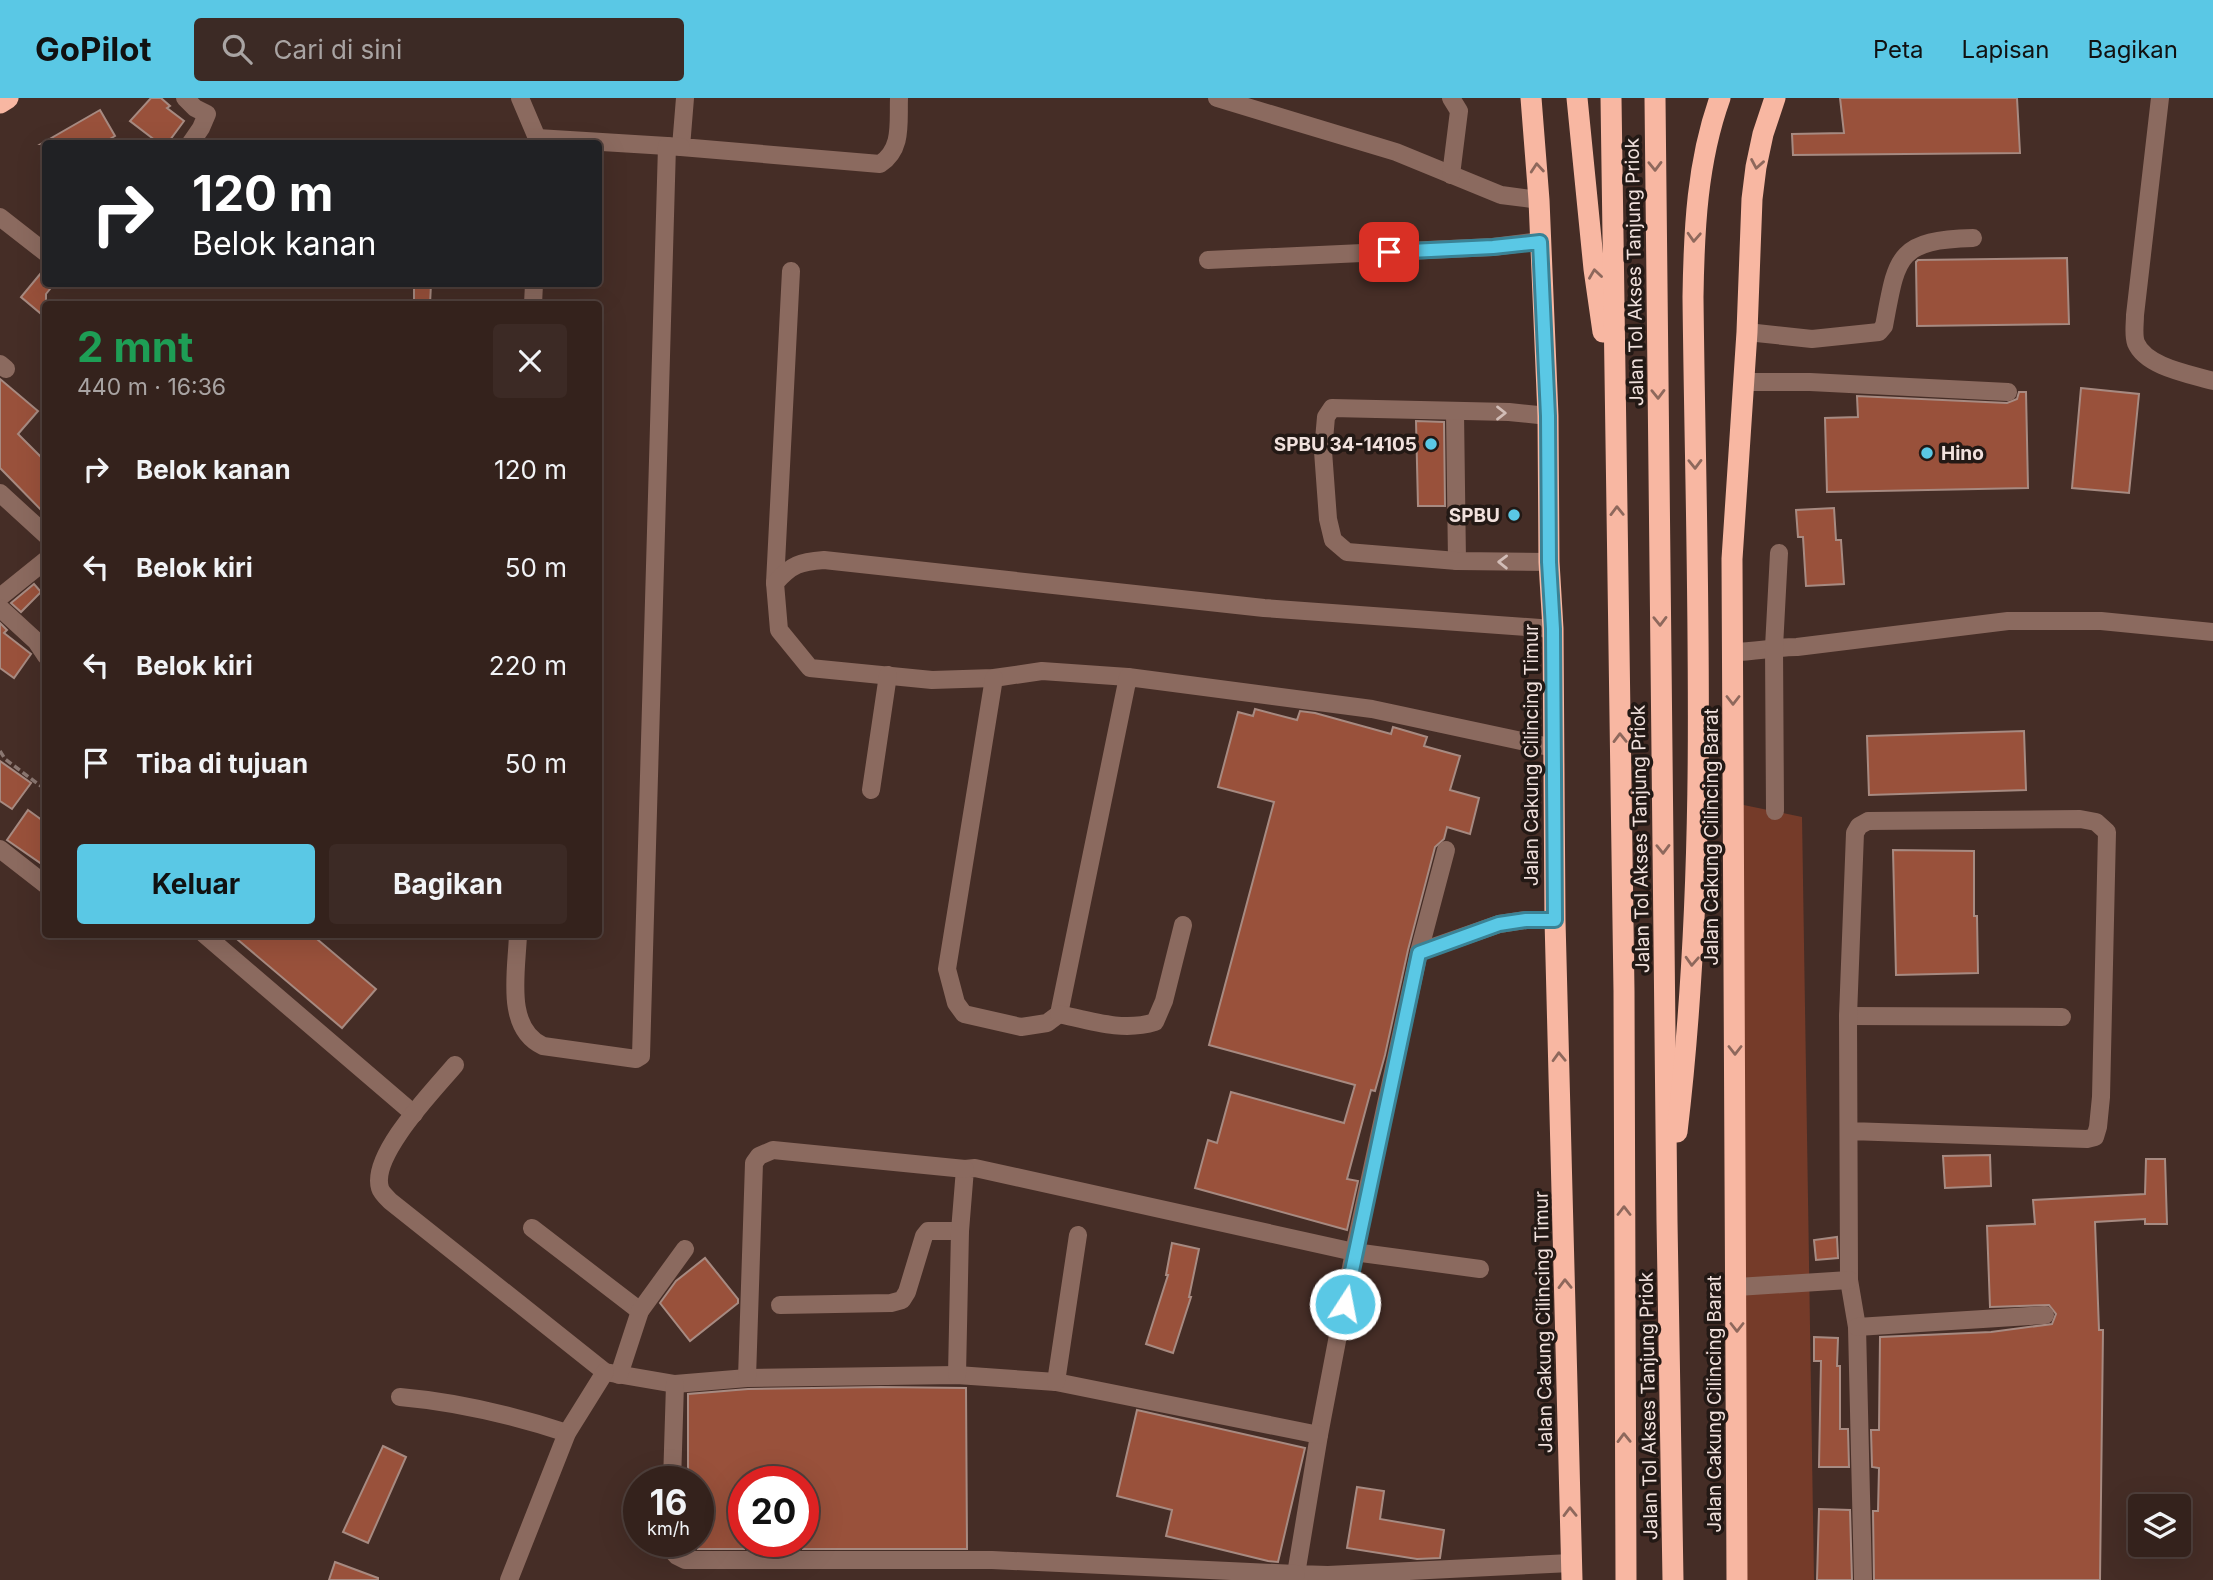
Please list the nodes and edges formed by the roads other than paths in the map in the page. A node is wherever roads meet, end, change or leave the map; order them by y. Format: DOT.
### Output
graph roads {
  1 [pos="8,98"];
  2 [pos="185,98"];
  3 [pos="520,98"];
  4 [pos="685,98"];
  5 [pos="899,98"];
  6 [pos="1217,98"];
  7 [pos="1451,98"];
  8 [pos="1531,98"];
  9 [pos="1577,98"];
  10 [pos="1611,98"];
  11 [pos="1655,98"];
  12 [pos="1720,98"];
  13 [pos="1775,98"];
  14 [pos="2160,98"];
  15 [pos="0,103"];
  16 [pos="193,140"];
  17 [pos="537,140"];
  18 [pos="602,143"];
  19 [pos="674,146"];
  20 [pos="1451,175"];
  21 [pos="1539,200"];
  22 [pos="0,217"];
  23 [pos="1973,238"];
  24 [pos="1540,242"];
  25 [pos="42,250"];
  26 [pos="1208,260"];
  27 [pos="791,271"];
  28 [pos="1747,332"];
  29 [pos="2213,381"];
  30 [pos="1744,382"];
  31 [pos="2008,392"];
  32 [pos="1455,412"];
  33 [pos="1615,414"];
  34 [pos="1548,416"];
  35 [pos="0,493"];
  36 [pos="42,531"];
  37 [pos="1780,553"];
  38 [pos="1457,561"];
  39 [pos="1549,562"];
  40 [pos="42,564"];
  41 [pos="775,583"];
  42 [pos="0,597"];
  43 [pos="0,608"];
  44 [pos="1553,629"];
  45 [pos="2213,632"];
  46 [pos="1774,647"];
  47 [pos="42,650"];
  48 [pos="1733,652"];
  49 [pos="888,675"];
  50 [pos="1128,677"];
  51 [pos="994,678"];
  52 [pos="1553,748"];
  53 [pos="871,790"];
  54 [pos="1775,811"];
  55 [pos="0,849"];
  56 [pos="1446,850"];
  57 [pos="42,882"];
  58 [pos="1555,920"];
  59 [pos="1183,925"];
  60 [pos="209,938"];
  61 [pos="518,938"];
  62 [pos="1419,953"];
  63 [pos="1059,1014"];
  64 [pos="1848,1016"];
  65 [pos="2063,1017"];
  66 [pos="455,1065"];
  67 [pos="414,1114"];
  68 [pos="1849,1131"];
  69 [pos="965,1169"];
  70 [pos="1667,1220"];
  71 [pos="532,1228"];
  72 [pos="960,1231"];
  73 [pos="1078,1235"];
  74 [pos="685,1249"];
  75 [pos="1354,1252"];
  76 [pos="1480,1269"];
  77 [pos="1849,1280"];
  78 [pos="1737,1287"];
  79 [pos="780,1305"];
  80 [pos="640,1311"];
  81 [pos="2045,1315"];
  82 [pos="1857,1327"];
  83 [pos="612,1373"];
  84 [pos="957,1375"];
  85 [pos="747,1378"];
  86 [pos="1056,1382"];
  87 [pos="675,1384"];
  88 [pos="400,1397"];
  89 [pos="567,1433"];
  90 [pos="1319,1435"];
  91 [pos="672,1466"];
  92 [pos="679,1557"];
  93 [pos="1738,1572"];
  94 [pos="1296,1574"];
  95 [pos="1572,1575"];
  96 [pos="509,1580"];
  97 [pos="1626,1580"];
  98 [pos="1673,1580"];
  99 [pos="1724,1580"];
  100 [pos="1863,1580"];
  1 -- 15 [label="highway"];
  2 -- 16 [label="street"];
  3 -- 17 [label="street"];
  4 -- 19 [label="street"];
  5 -- 19 [label="street"];
  6 -- 20 [label="street"];
  7 -- 20 [label="street"];
  21 -- 8 [label="highway, Jalan Cakung Cilincing Timur, one-way"];
  33 -- 9 [label="highway, one-way"];
  10 -- 33 [label="highway, Jalan Tol Akses Tanjung Priok"];
  11 -- 70 [label="highway, Jalan Tol Akses Tanjung Priok, one-way"];
  12 -- 70 [label="highway, one-way"];
  13 -- 28 [label="highway, Jalan Cakung Cilincing Barat, one-way"];
  14 -- 29 [label="street"];
  18 -- 19 [label="street"];
  19 -- 61 [label="street"];
  20 -- 21 [label="street"];
  21 -- 24 [label="highway, Jalan Cakung Cilincing Timur"];
  22 -- 25 [label="street"];
  23 -- 28 [label="street"];
  24 -- 26 [label="street"];
  24 -- 34 [label="highway, Jalan Cakung Cilincing Timur"];
  27 -- 41 [label="street"];
  28 -- 30 [label="highway, Jalan Cakung Cilincing Barat"];
  30 -- 31 [label="street"];
  30 -- 48 [label="highway, Jalan Cakung Cilincing Barat"];
  32 -- 34 [label="street, one-way"];
  32 -- 38 [label="street"];
  32 -- 38 [label="street"];
  97 -- 33 [label="highway, Jalan Tol Akses Tanjung Priok, one-way"];
  34 -- 39 [label="highway, Jalan Cakung Cilincing Timur"];
  35 -- 36 [label="street"];
  37 -- 46 [label="street"];
  39 -- 38 [label="street, one-way"];
  39 -- 44 [label="highway, Jalan Cakung Cilincing Timur"];
  40 -- 42 [label="street"];
  41 -- 44 [label="street"];
  41 -- 49 [label="street"];
  43 -- 47 [label="street"];
  44 -- 52 [label="highway, Jalan Cakung Cilincing Timur"];
  45 -- 46 [label="street"];
  46 -- 48 [label="street"];
  46 -- 54 [label="street"];
  48 -- 78 [label="highway, Jalan Cakung Cilincing Barat, one-way"];
  49 -- 51 [label="street"];
  49 -- 53 [label="street"];
  50 -- 51 [label="street"];
  50 -- 52 [label="street"];
  50 -- 63 [label="street"];
  51 -- 63 [label="street"];
  52 -- 58 [label="highway, Jalan Cakung Cilincing Timur"];
  55 -- 57 [label="street"];
  56 -- 62 [label="street"];
  58 -- 62 [label="street"];
  95 -- 58 [label="highway, Jalan Cakung Cilincing Timur, one-way"];
  59 -- 63 [label="street"];
  60 -- 67 [label="street"];
  62 -- 75 [label="street"];
  64 -- 65 [label="street"];
  64 -- 68 [label="street"];
  64 -- 68 [label="street"];
  66 -- 67 [label="street"];
  67 -- 83 [label="street"];
  68 -- 77 [label="street"];
  69 -- 72 [label="street"];
  69 -- 75 [label="street"];
  69 -- 85 [label="street"];
  70 -- 98 [label="highway, Jalan Tol Akses Tanjung Priok"];
  71 -- 80 [label="street"];
  72 -- 79 [label="street"];
  72 -- 84 [label="street"];
  73 -- 86 [label="street"];
  74 -- 80 [label="street"];
  75 -- 76 [label="street"];
  75 -- 90 [label="street"];
  77 -- 78 [label="street"];
  77 -- 82 [label="street"];
  78 -- 93 [label="highway, Jalan Cakung Cilincing Barat, one-way"];
  80 -- 83 [label="street"];
  81 -- 82 [label="street"];
  82 -- 100 [label="street"];
  83 -- 87 [label="street"];
  83 -- 89 [label="street"];
  84 -- 85 [label="street"];
  84 -- 86 [label="street"];
  85 -- 87 [label="street"];
  86 -- 90 [label="street"];
  87 -- 91 [label="street"];
  88 -- 89 [label="street"];
  89 -- 96 [label="street"];
  90 -- 94 [label="street"];
  92 -- 94 [label="street"];
  93 -- 99 [label="highway"];
  94 -- 95 [label="street"];
}
